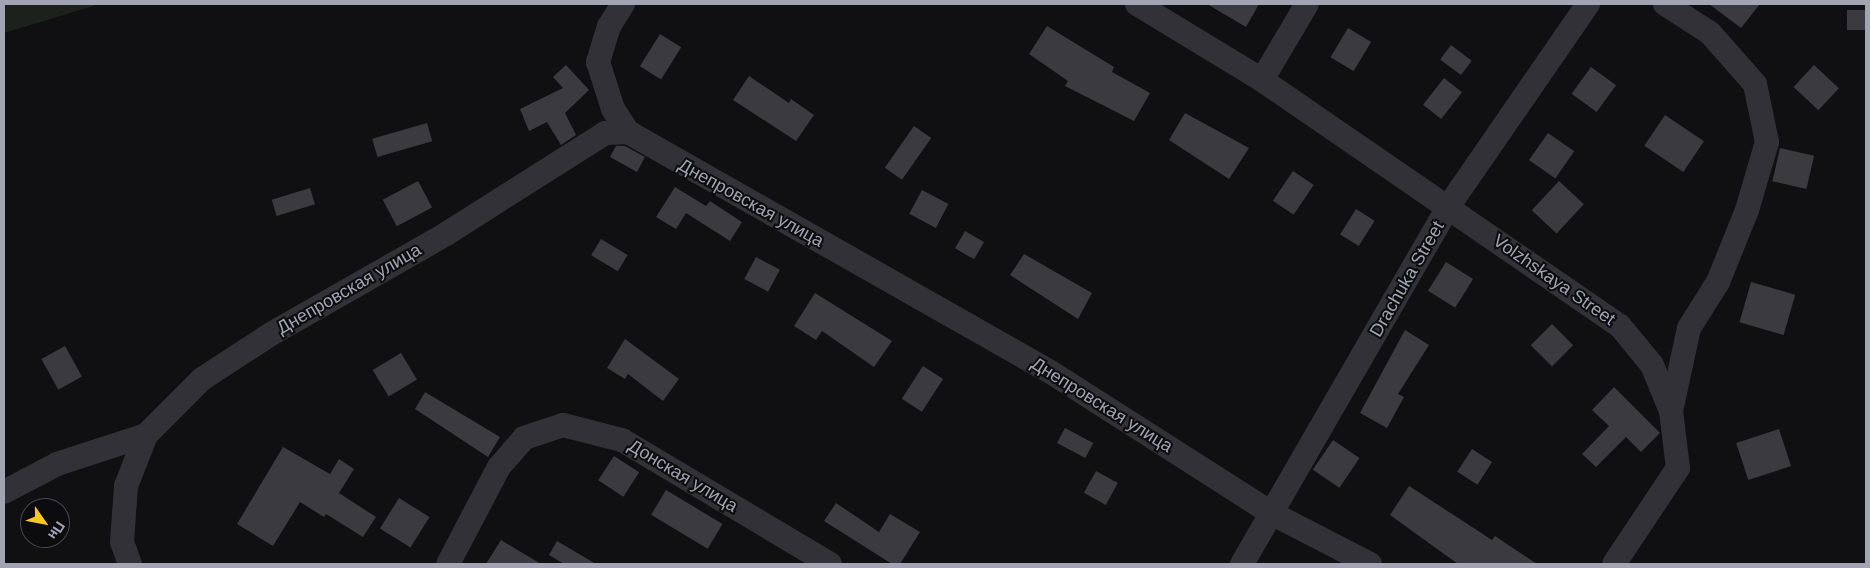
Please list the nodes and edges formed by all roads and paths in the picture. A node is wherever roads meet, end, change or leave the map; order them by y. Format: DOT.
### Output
graph roads {
  1 [pos="623,4"];
  2 [pos="1137,4"];
  3 [pos="1307,4"];
  4 [pos="1588,4"];
  5 [pos="1665,4"];
  6 [pos="1262,80"];
  7 [pos="628,132"];
  8 [pos="1448,207"];
  9 [pos="1671,412"];
  10 [pos="146,435"];
  11 [pos="4,492"];
  12 [pos="1273,514"];
  13 [pos="130,564"];
  14 [pos="448,564"];
  15 [pos="830,564"];
  16 [pos="1242,564"];
  17 [pos="1370,564"];
  18 [pos="1614,564"];
  1 -- 7 [label="street"];
  2 -- 6 [label="street, Volzhskaya Street"];
  3 -- 6 [label="street"];
  4 -- 8 [label="street, Drachuka Street"];
  5 -- 9 [label="street"];
  6 -- 8 [label="street, Volzhskaya Street"];
  7 -- 10 [label="street, Днепровская улица"];
  7 -- 12 [label="street, Днепровская улица"];
  8 -- 9 [label="street, Volzhskaya Street"];
  8 -- 12 [label="street, Drachuka Street"];
  9 -- 18 [label="street, Volzhskaya Street"];
  10 -- 11 [label="street, Днепровская улица"];
  10 -- 13 [label="street, Днепровская улица"];
  12 -- 16 [label="street, Drachuka Street"];
  12 -- 17 [label="street, Днепровская улица"];
  14 -- 15 [label="street, Донская улица"];
}
